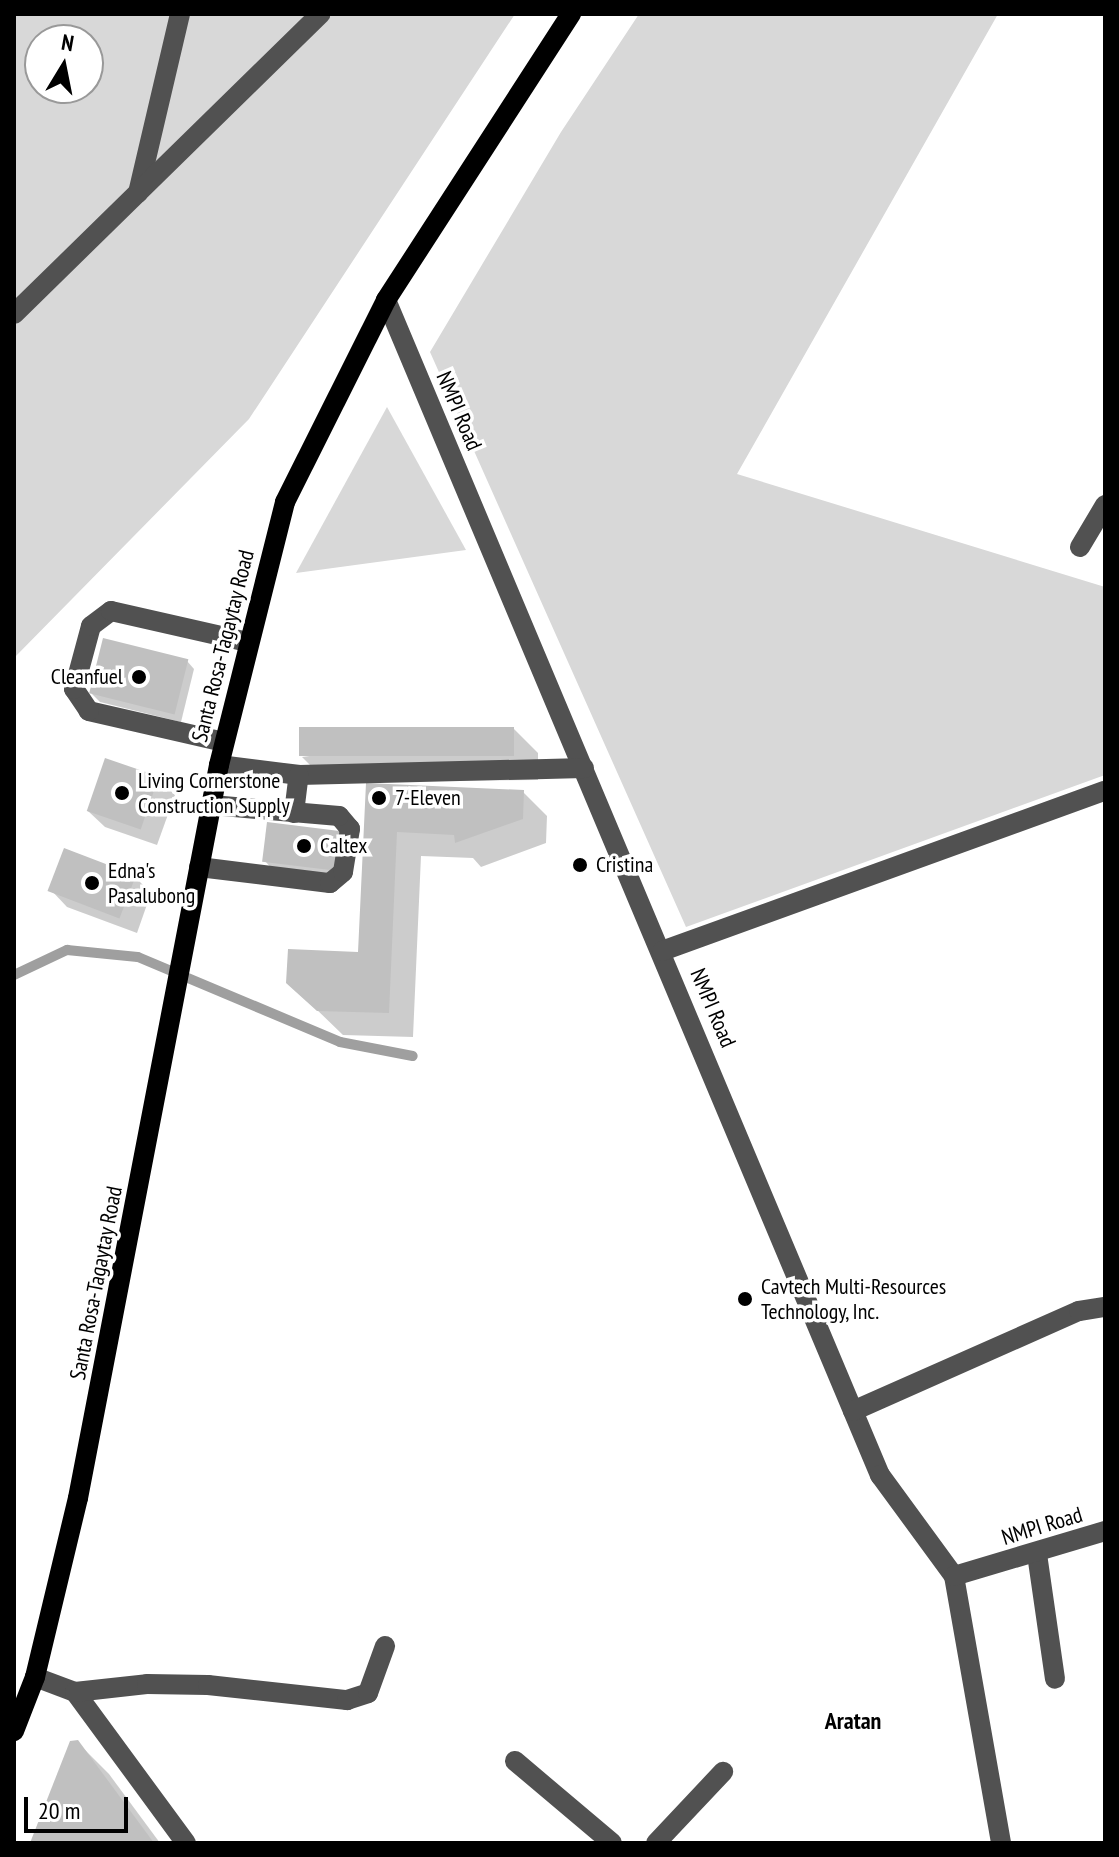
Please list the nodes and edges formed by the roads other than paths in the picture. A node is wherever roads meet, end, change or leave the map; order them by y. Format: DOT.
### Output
graph roads {
  1 [pos="180,14"];
  2 [pos="320,14"];
  3 [pos="571,14"];
  4 [pos="138,193"];
  5 [pos="386,300"];
  6 [pos="14,314"];
  7 [pos="1105,505"];
  8 [pos="1080,547"];
  9 [pos="247,642"];
  10 [pos="224,742"];
  11 [pos="219,765"];
  12 [pos="584,768"];
  13 [pos="299,775"];
  14 [pos="1105,791"];
  15 [pos="211,805"];
  16 [pos="294,813"];
  17 [pos="199,867"];
  18 [pos="662,951"];
  19 [pos="1105,1307"];
  20 [pos="853,1411"];
  21 [pos="1105,1531"];
  22 [pos="1037,1554"];
  23 [pos="954,1576"];
  24 [pos="385,1646"];
  25 [pos="35,1677"];
  26 [pos="1055,1679"];
  27 [pos="75,1692"];
  28 [pos="14,1731"];
  29 [pos="515,1761"];
  30 [pos="723,1772"];
  31 [pos="186,1843"];
  32 [pos="612,1843"];
  33 [pos="656,1843"];
  34 [pos="1001,1843"];
  1 -- 4 [label="street"];
  2 -- 4 [label="street"];
  3 -- 5 [label="main road, Santa Rosa-Tagaytay Road"];
  4 -- 6 [label="street"];
  5 -- 9 [label="main road, Santa Rosa-Tagaytay Road"];
  5 -- 12 [label="street, NMPI Road"];
  7 -- 8 [label="street"];
  9 -- 10 [label="main road, Santa Rosa-Tagaytay Road"];
  9 -- 10 [label="street"];
  10 -- 11 [label="main road, Santa Rosa-Tagaytay Road"];
  11 -- 13 [label="street"];
  11 -- 15 [label="main road, Santa Rosa-Tagaytay Road"];
  12 -- 13 [label="street"];
  12 -- 18 [label="street, NMPI Road"];
  13 -- 16 [label="street"];
  14 -- 18 [label="street"];
  15 -- 16 [label="street"];
  15 -- 17 [label="main road, Santa Rosa-Tagaytay Road"];
  16 -- 17 [label="street"];
  17 -- 25 [label="main road, Santa Rosa-Tagaytay Road"];
  18 -- 20 [label="street, NMPI Road"];
  19 -- 20 [label="street"];
  20 -- 23 [label="street, NMPI Road"];
  21 -- 22 [label="street, NMPI Road"];
  22 -- 23 [label="street, NMPI Road"];
  22 -- 26 [label="street"];
  23 -- 34 [label="street"];
  24 -- 27 [label="street"];
  25 -- 27 [label="street"];
  25 -- 28 [label="main road, Santa Rosa-Tagaytay Road"];
  27 -- 31 [label="street"];
  29 -- 32 [label="street"];
  30 -- 33 [label="street"];
}
